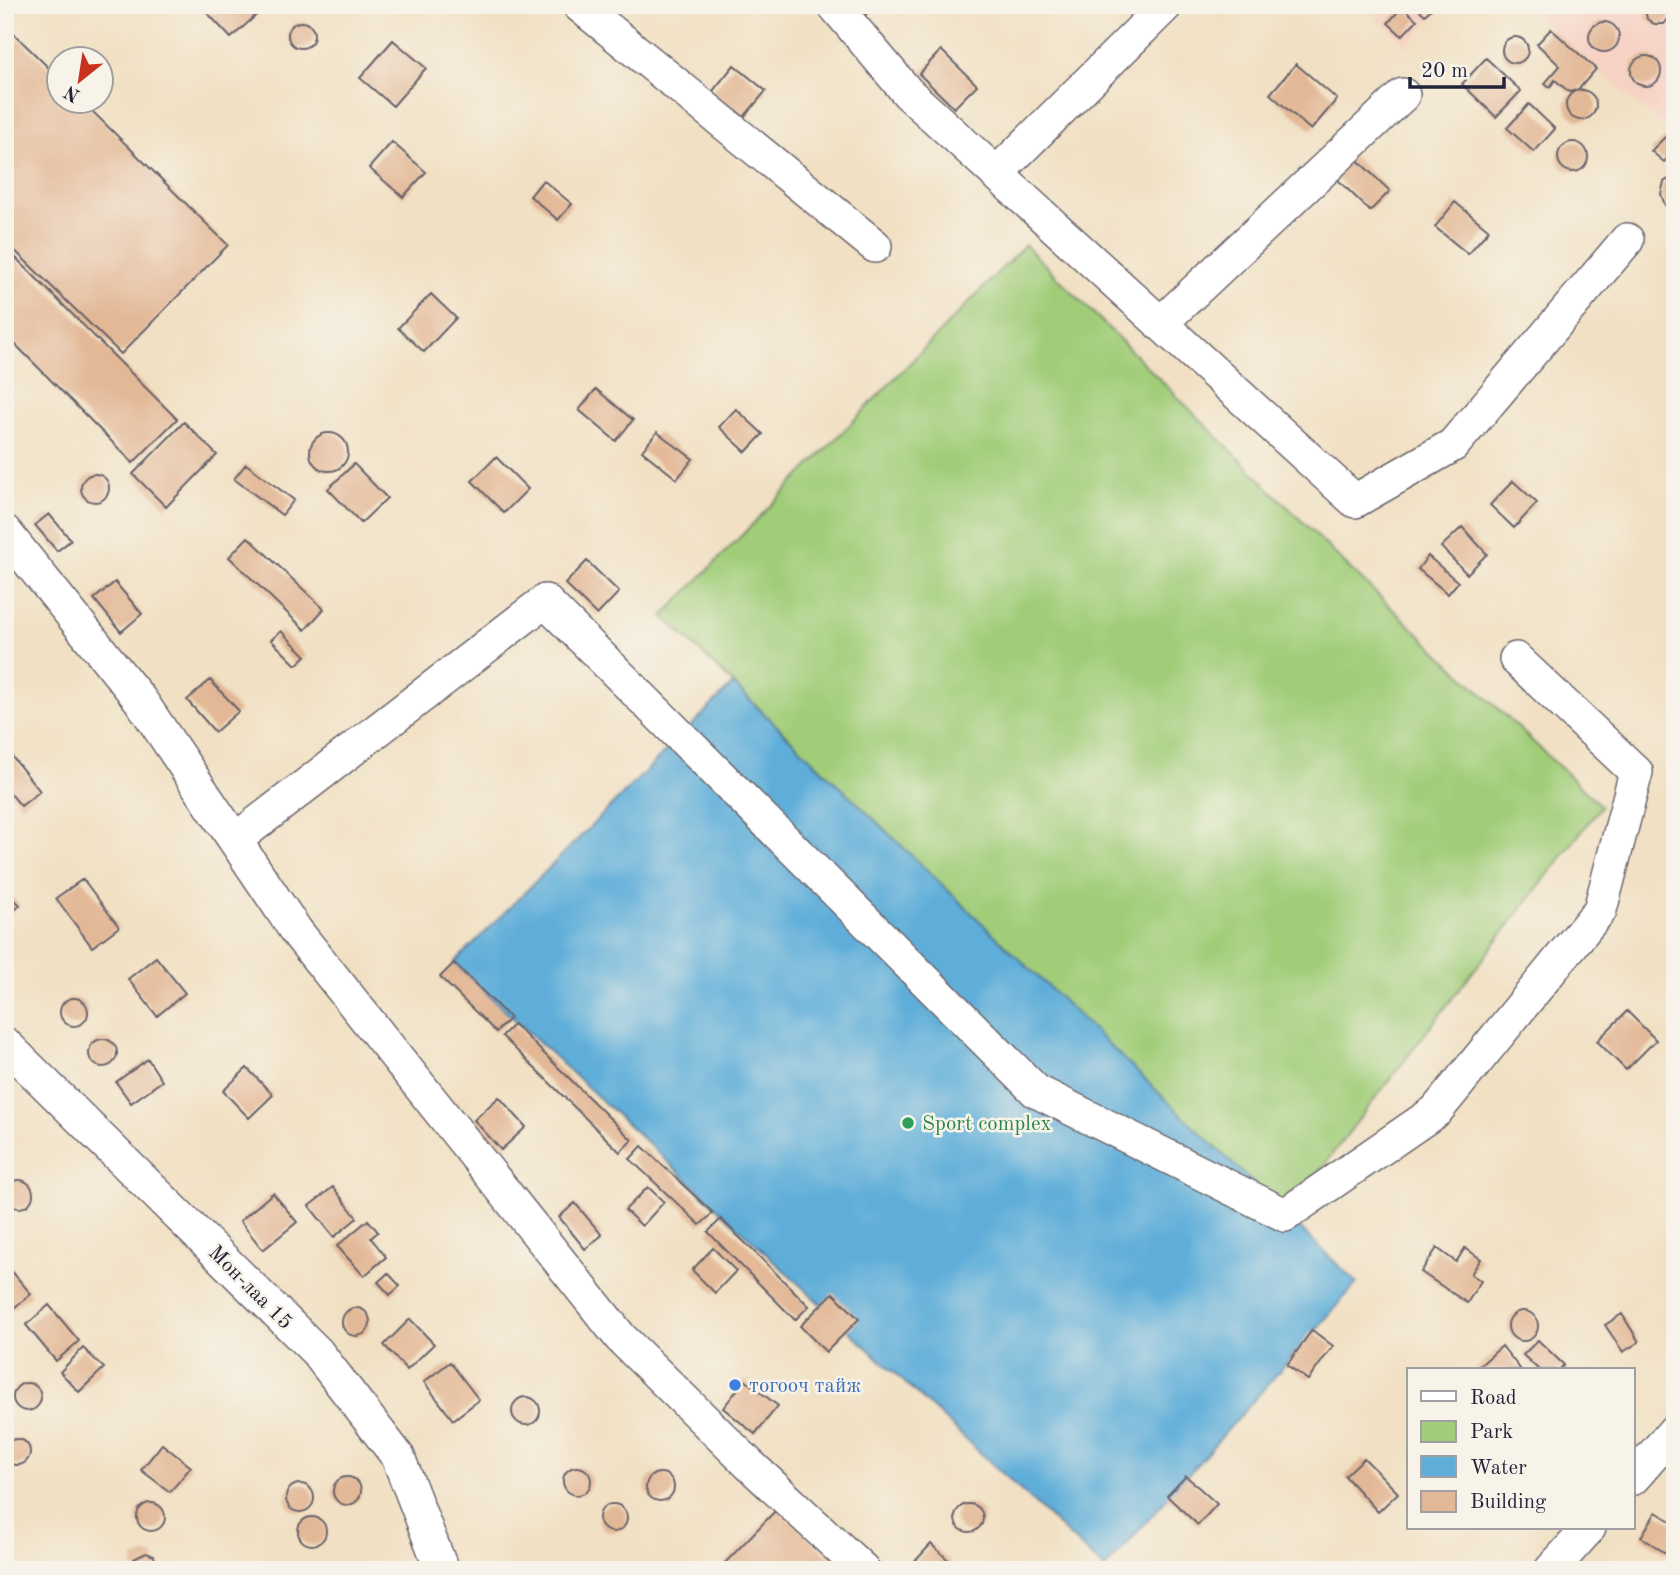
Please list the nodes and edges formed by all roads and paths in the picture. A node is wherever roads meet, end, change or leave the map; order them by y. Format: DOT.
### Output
graph roads {
  1 [pos="579,5"];
  2 [pos="834,5"];
  3 [pos="1166,5"];
  4 [pos="1403,95"];
  5 [pos="996,174"];
  6 [pos="1627,240"];
  7 [pos="875,246"];
  8 [pos="1160,324"];
  9 [pos="5,532"];
  10 [pos="1516,659"];
  11 [pos="234,841"];
  12 [pos="5,1044"];
  13 [pos="1675,1430"];
  14 [pos="1634,1477"];
  15 [pos="1586,1530"];
  16 [pos="442,1570"];
  17 [pos="863,1570"];
  18 [pos="1551,1570"];
  1 -- 7 [label="street"];
  2 -- 5 [label="street"];
  3 -- 5 [label="street"];
  4 -- 8 [label="street"];
  5 -- 8 [label="street"];
  6 -- 8 [label="street"];
  9 -- 11 [label="street"];
  10 -- 11 [label="street"];
  11 -- 17 [label="street"];
  12 -- 16 [label="street, Мон-лаа 15"];
  13 -- 14 [label="street"];
  15 -- 18 [label="street"];
}
